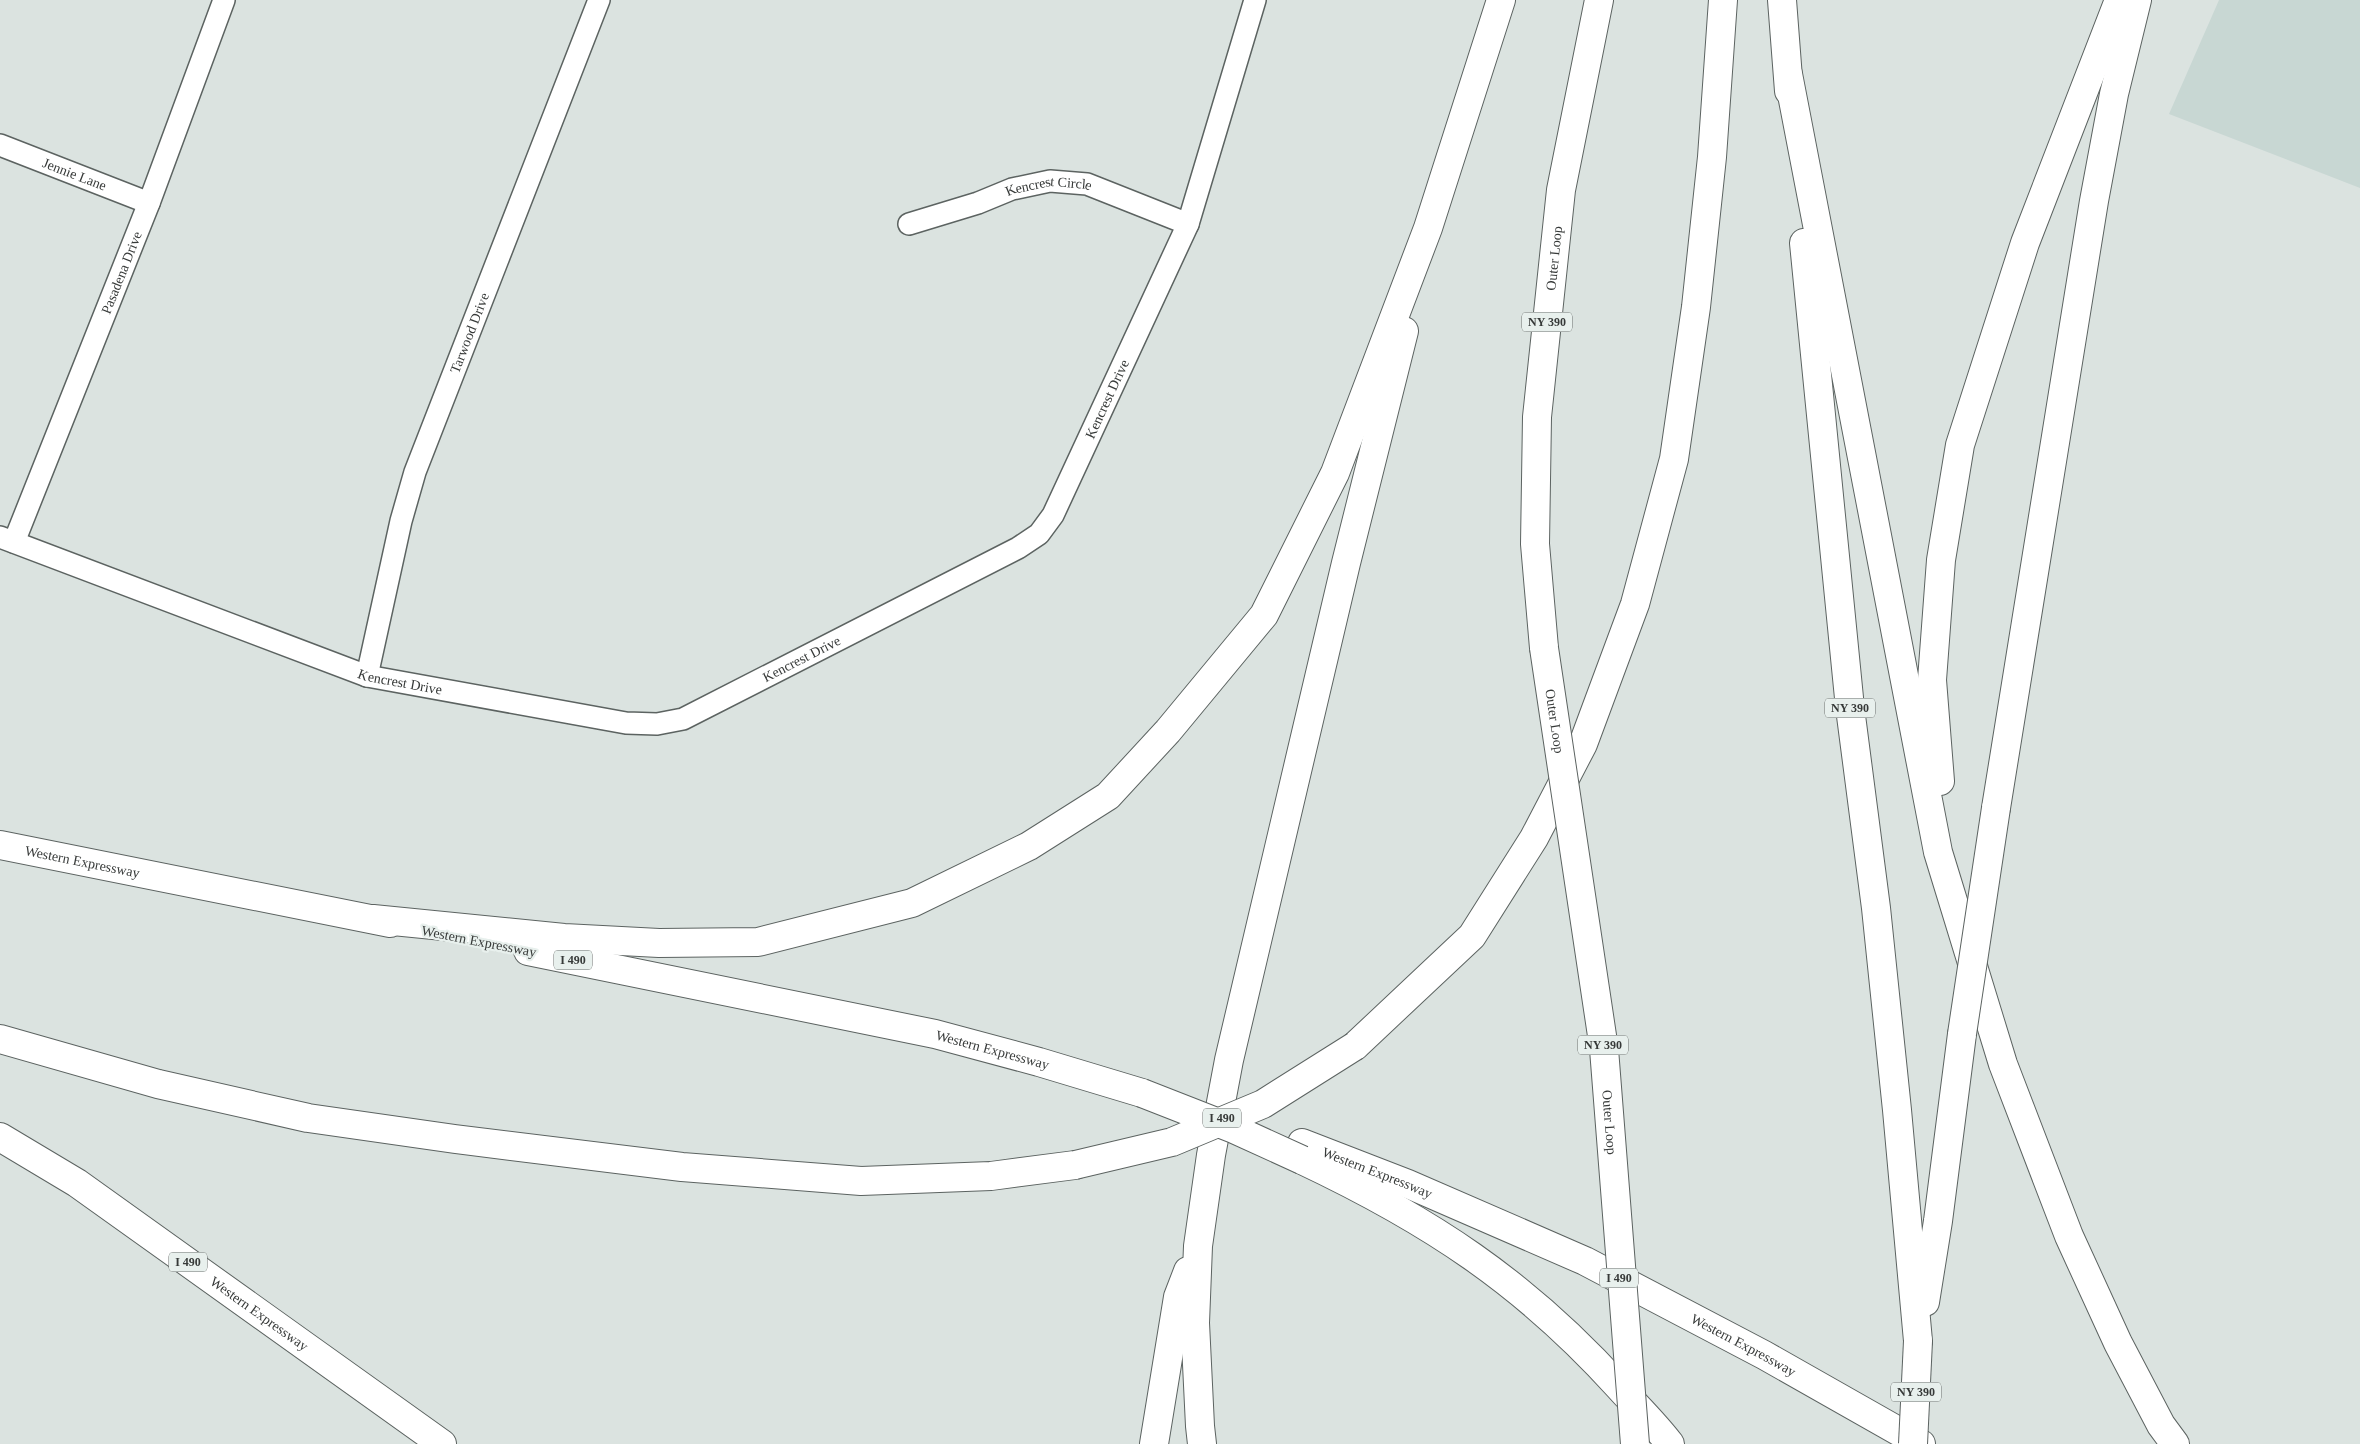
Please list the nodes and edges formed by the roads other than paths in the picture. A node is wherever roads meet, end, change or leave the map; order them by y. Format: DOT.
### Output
graph roads {
  1 [pos="224,0"];
  2 [pos="599,0"];
  3 [pos="1255,0"];
  4 [pos="1500,0"];
  5 [pos="1599,0"];
  6 [pos="1723,0"];
  7 [pos="1782,0"];
  8 [pos="2119,0"];
  9 [pos="2138,0"];
  10 [pos="1788,74"];
  11 [pos="0,145"];
  12 [pos="148,203"];
  13 [pos="909,224"];
  14 [pos="1188,224"];
  15 [pos="1428,228"];
  16 [pos="7,540"];
  17 [pos="367,676"];
  18 [pos="0,845"];
  19 [pos="1950,889"];
  20 [pos="373,919"];
  21 [pos="0,1039"];
  22 [pos="0,1137"];
  23 [pos="1302,1152"];
  24 [pos="1198,1246"];
  25 [pos="1918,1341"];
  26 [pos="372,1395"];
  27 [pos="432,1444"];
  28 [pos="442,1444"];
  29 [pos="1154,1444"];
  30 [pos="1202,1444"];
  31 [pos="1635,1444"];
  32 [pos="1670,1444"];
  33 [pos="1913,1444"];
  34 [pos="1921,1444"];
  35 [pos="2175,1444"];
  1 -- 12 [label="street, Pasadena Drive"];
  2 -- 17 [label="street, Tarwood Drive"];
  3 -- 14 [label="street, Kencrest Drive"];
  4 -- 15 [label="highway"];
  5 -- 31 [label="highway, Outer Loop / NY 390, bridge"];
  6 -- 21 [label="highway, bridge"];
  7 -- 10 [label="highway, NY 390"];
  8 -- 19 [label="highway"];
  9 -- 25 [label="highway, bridge"];
  10 -- 19 [label="highway"];
  10 -- 25 [label="highway, NY 390"];
  11 -- 12 [label="street, Jennie Lane"];
  12 -- 16 [label="street, Pasadena Drive"];
  13 -- 14 [label="street, Kencrest Circle"];
  14 -- 17 [label="street, Kencrest Drive"];
  15 -- 20 [label="highway"];
  15 -- 24 [label="highway"];
  16 -- 17 [label="street, Kencrest Drive"];
  18 -- 20 [label="highway, Western Expressway / I 490"];
  19 -- 35 [label="highway"];
  20 -- 23 [label="highway, Western Expressway / I 490, bridge"];
  22 -- 26 [label="highway, Western Expressway / I 490"];
  23 -- 32 [label="highway"];
  23 -- 34 [label="highway, Western Expressway / I 490"];
  24 -- 29 [label="highway"];
  24 -- 30 [label="highway"];
  25 -- 33 [label="highway, NY 390, bridge"];
  26 -- 27 [label="highway"];
  26 -- 28 [label="highway, Western Expressway / I 490"];
}
